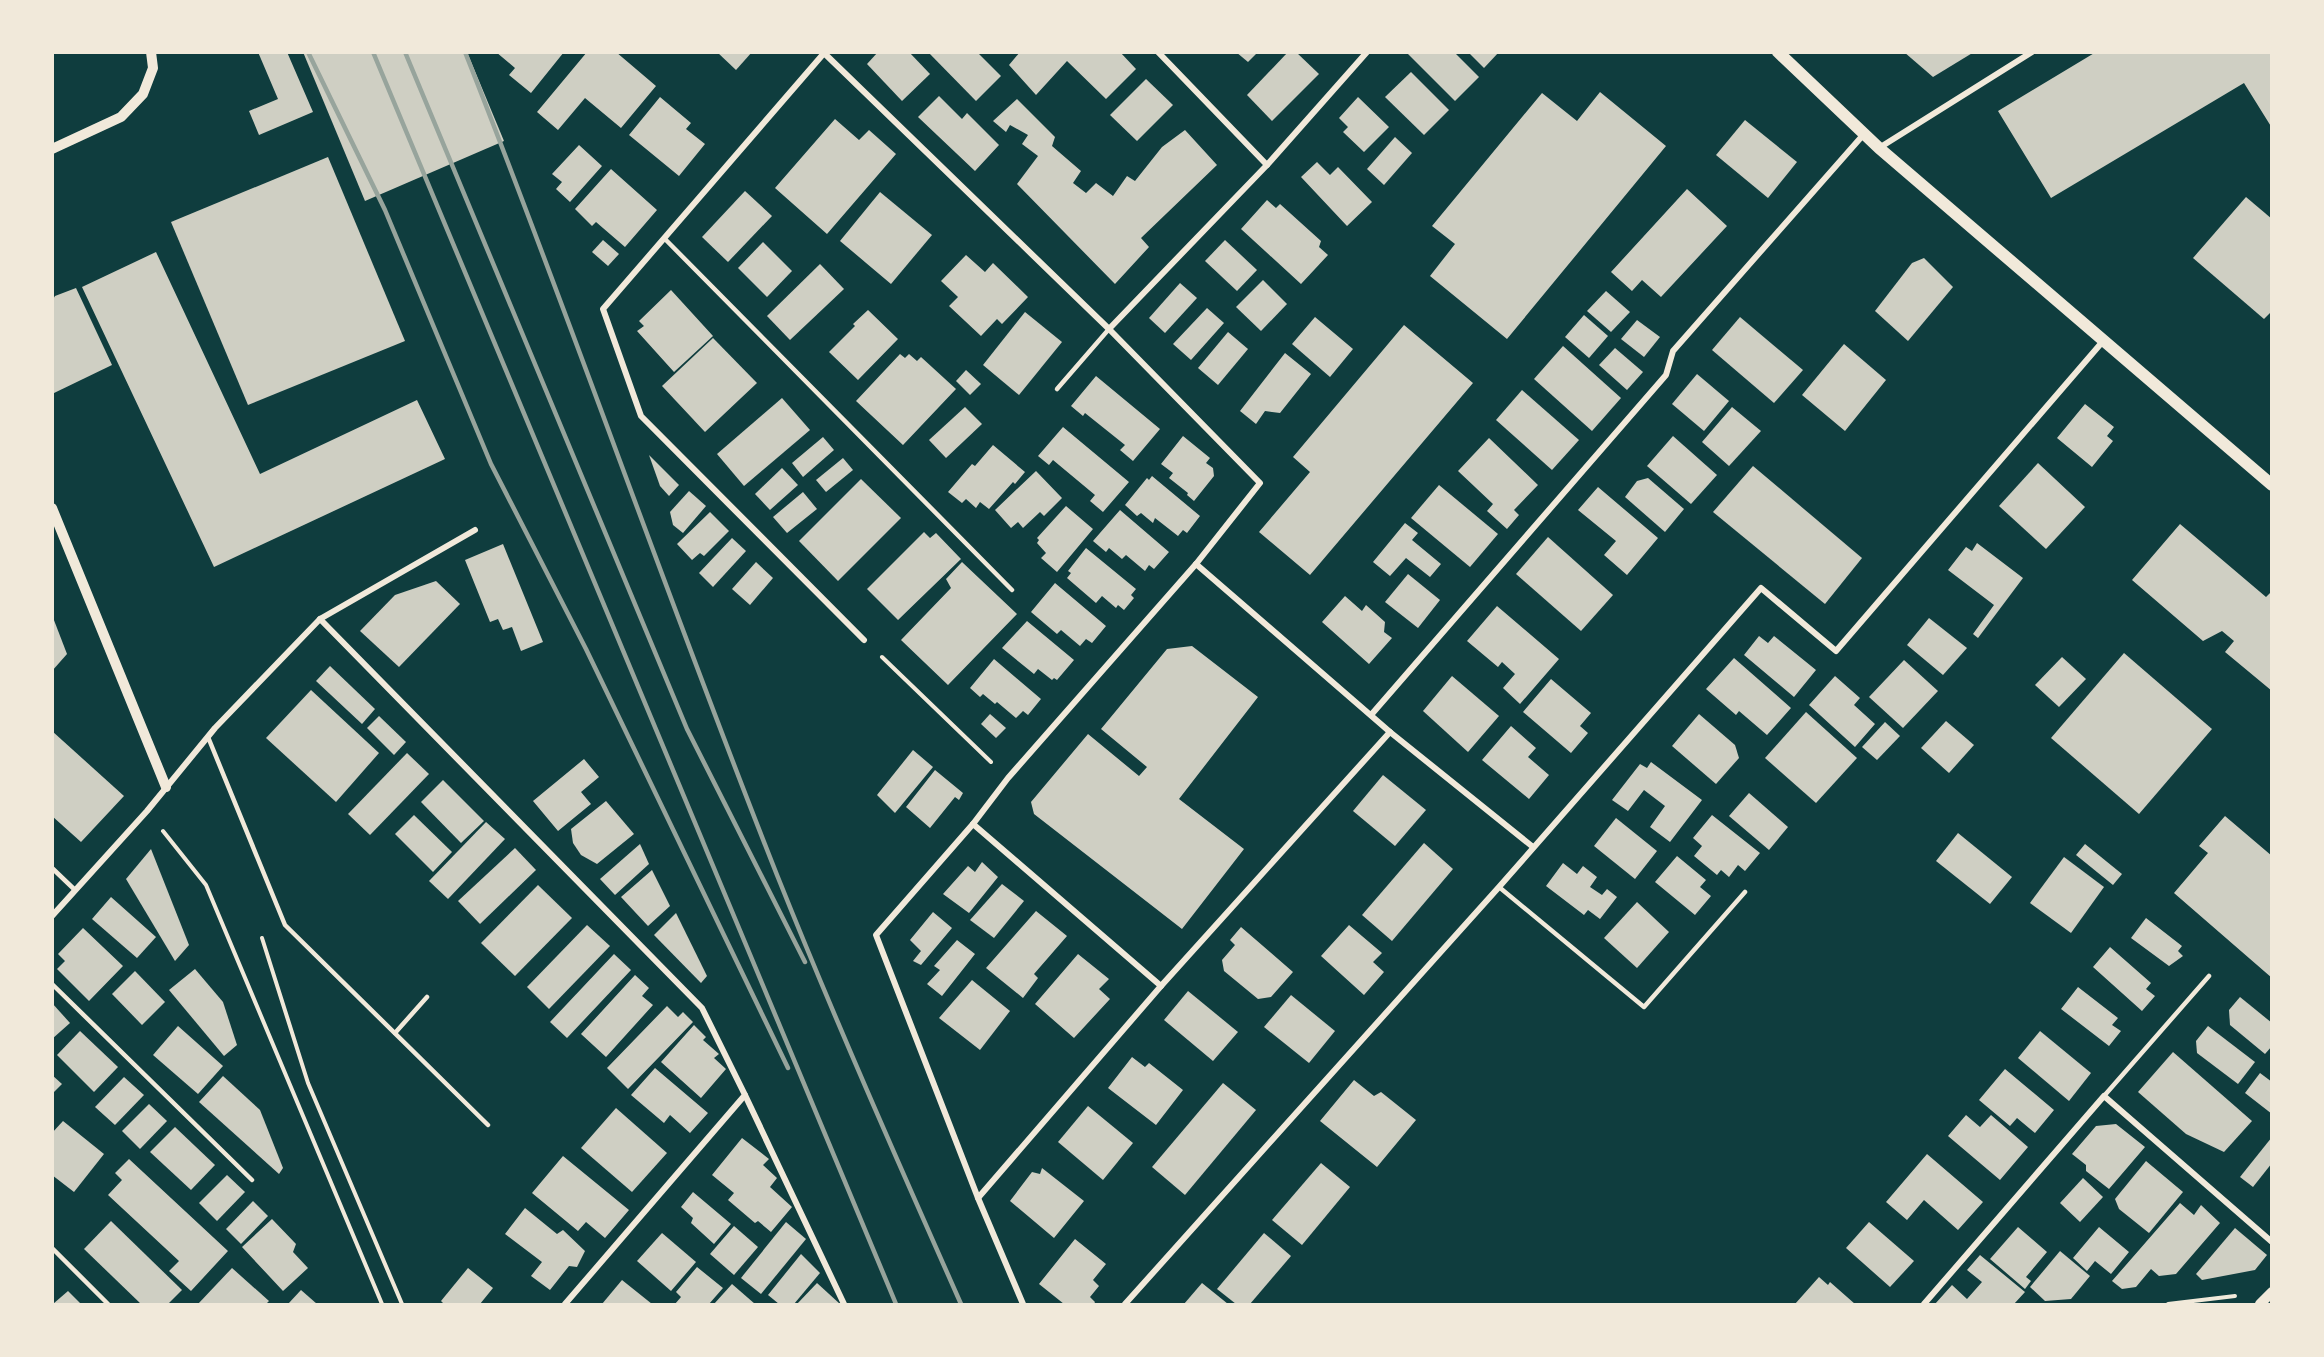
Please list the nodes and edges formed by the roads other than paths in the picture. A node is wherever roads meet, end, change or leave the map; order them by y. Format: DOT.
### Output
graph roads {
  1 [pos="151,52"];
  2 [pos="1158,52"];
  3 [pos="1367,52"];
  4 [pos="1778,52"];
  5 [pos="2032,52"];
  6 [pos="824,53"];
  7 [pos="1864,134"];
  8 [pos="1879,148"];
  9 [pos="52,149"];
  10 [pos="1267,165"];
  11 [pos="664,238"];
  12 [pos="1109,329"];
  13 [pos="2104,340"];
  14 [pos="1057,389"];
  15 [pos="2270,482"];
  16 [pos="52,508"];
  17 [pos="475,530"];
  18 [pos="1196,564"];
  19 [pos="1012,590"];
  20 [pos="320,619"];
  21 [pos="864,639"];
  22 [pos="1371,715"];
  23 [pos="1390,732"];
  24 [pos="208,736"];
  25 [pos="166,787"];
  26 [pos="973,824"];
  27 [pos="1533,847"];
  28 [pos="52,868"];
  29 [pos="1499,887"];
  30 [pos="75,891"];
  31 [pos="1745,892"];
  32 [pos="52,916"];
  33 [pos="2209,976"];
  34 [pos="52,984"];
  35 [pos="1161,986"];
  36 [pos="427,997"];
  37 [pos="395,1033"];
  38 [pos="745,1095"];
  39 [pos="2104,1096"];
  40 [pos="488,1125"];
  41 [pos="252,1180"];
  42 [pos="978,1198"];
  43 [pos="2271,1242"];
  44 [pos="52,1248"];
  45 [pos="2271,1292"];
  46 [pos="108,1305"];
  47 [pos="565,1305"];
  48 [pos="844,1305"];
  49 [pos="1023,1305"];
  50 [pos="1125,1305"];
  51 [pos="1924,1305"];
  52 [pos="2260,1305"];
  1 -- 9 [label="street"];
  2 -- 10 [label="street"];
  3 -- 10 [label="street"];
  4 -- 7 [label="main road"];
  5 -- 8 [label="street"];
  6 -- 11 [label="street"];
  6 -- 12 [label="street"];
  7 -- 8 [label="main road"];
  7 -- 22 [label="street"];
  8 -- 13 [label="main road"];
  10 -- 12 [label="street"];
  11 -- 19 [label="lane"];
  11 -- 21 [label="street"];
  12 -- 14 [label="lane"];
  12 -- 18 [label="street"];
  13 -- 15 [label="main road"];
  13 -- 27 [label="street"];
  16 -- 25 [label="street"];
  17 -- 20 [label="street"];
  18 -- 22 [label="street"];
  18 -- 26 [label="street"];
  20 -- 24 [label="street"];
  20 -- 38 [label="street"];
  22 -- 23 [label="street"];
  23 -- 27 [label="street"];
  23 -- 35 [label="street"];
  24 -- 25 [label="street"];
  24 -- 37 [label="lane"];
  25 -- 30 [label="street"];
  26 -- 35 [label="street"];
  26 -- 42 [label="street"];
  27 -- 29 [label="street"];
  28 -- 30 [label="lane"];
  29 -- 31 [label="lane"];
  29 -- 50 [label="street"];
  30 -- 32 [label="street"];
  33 -- 39 [label="lane"];
  34 -- 41 [label="lane"];
  35 -- 42 [label="street"];
  36 -- 37 [label="lane"];
  37 -- 40 [label="lane"];
  38 -- 47 [label="street"];
  38 -- 48 [label="street"];
  39 -- 43 [label="street"];
  39 -- 51 [label="street"];
  42 -- 49 [label="street"];
  44 -- 46 [label="lane"];
  45 -- 52 [label="street"];
}
